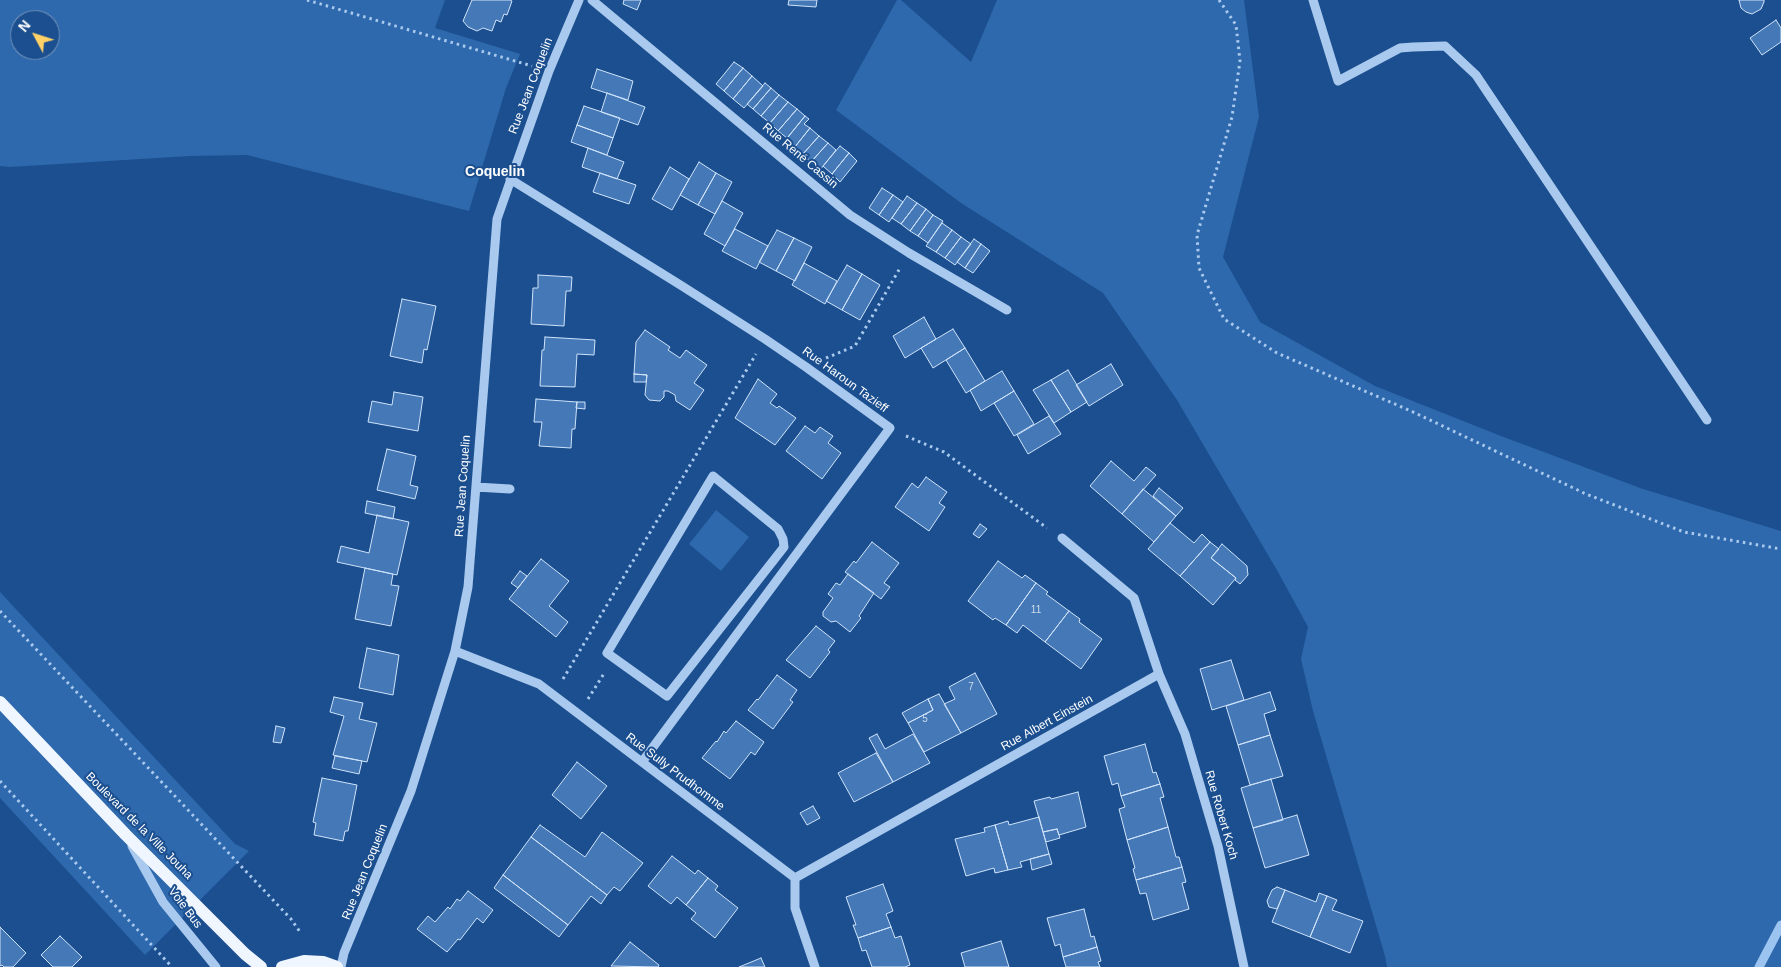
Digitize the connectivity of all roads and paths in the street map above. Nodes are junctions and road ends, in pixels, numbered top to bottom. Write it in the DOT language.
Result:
graph roads {
  1 [pos="307,0"];
  2 [pos="579,0"];
  3 [pos="592,0"];
  4 [pos="1219,0"];
  5 [pos="1313,0"];
  6 [pos="549,71"];
  7 [pos="510,179"];
  8 [pos="909,253"];
  9 [pos="1007,310"];
  10 [pos="764,339"];
  11 [pos="806,366"];
  12 [pos="1707,420"];
  13 [pos="890,428"];
  14 [pos="476,486"];
  15 [pos="510,489"];
  16 [pos="1062,538"];
  17 [pos="1781,549"];
  18 [pos="0,611"];
  19 [pos="455,651"];
  20 [pos="614,658"];
  21 [pos="1159,674"];
  22 [pos="554,695"];
  23 [pos="0,702"];
  24 [pos="579,714"];
  25 [pos="642,762"];
  26 [pos="0,781"];
  27 [pos="126,835"];
  28 [pos="795,878"];
  29 [pos="300,932"];
  30 [pos="172,967"];
  31 [pos="216,967"];
  32 [pos="261,967"];
  33 [pos="282,967"];
  34 [pos="336,967"];
  35 [pos="341,967"];
  36 [pos="815,967"];
  37 [pos="1244,967"];
  1 -- 6 [label="path"];
  2 -- 6 [label="street, Rue Jean Coquelin"];
  3 -- 8 [label="street, Rue René Cassin"];
  4 -- 17 [label="path"];
  5 -- 12 [label="street"];
  6 -- 7 [label="street, Rue Jean Coquelin"];
  7 -- 10 [label="street, Rue Haroun Tazieff"];
  7 -- 14 [label="street, Rue Jean Coquelin"];
  8 -- 9 [label="street, Rue René Cassin"];
  8 -- 11 [label="path"];
  10 -- 11 [label="street, Rue Haroun Tazieff"];
  10 -- 22 [label="path"];
  11 -- 13 [label="street, Rue Haroun Tazieff"];
  13 -- 16 [label="path"];
  13 -- 25 [label="street, Rue Haroun Tazieff"];
  14 -- 15 [label="street"];
  14 -- 19 [label="street, Rue Jean Coquelin"];
  16 -- 21 [label="street"];
  18 -- 29 [label="path"];
  19 -- 22 [label="street, Rue Sully Prudhomme"];
  19 -- 35 [label="street, Rue Jean Coquelin"];
  20 -- 20 [label="street"];
  20 -- 24 [label="path"];
  21 -- 28 [label="street, Rue Albert Einstein"];
  21 -- 37 [label="street, Rue Robert Koch"];
  22 -- 24 [label="street, Rue Sully Prudhomme"];
  23 -- 27 [label="main road, Boulevard de la Ville Jouha"];
  24 -- 25 [label="street, Rue Sully Prudhomme"];
  25 -- 28 [label="street, Rue Sully Prudhomme"];
  26 -- 30 [label="path"];
  27 -- 31 [label="street, Voie Bus"];
  27 -- 32 [label="main road, Boulevard de la Ville Jouha"];
  28 -- 36 [label="street"];
  33 -- 34 [label="main road"];
}
